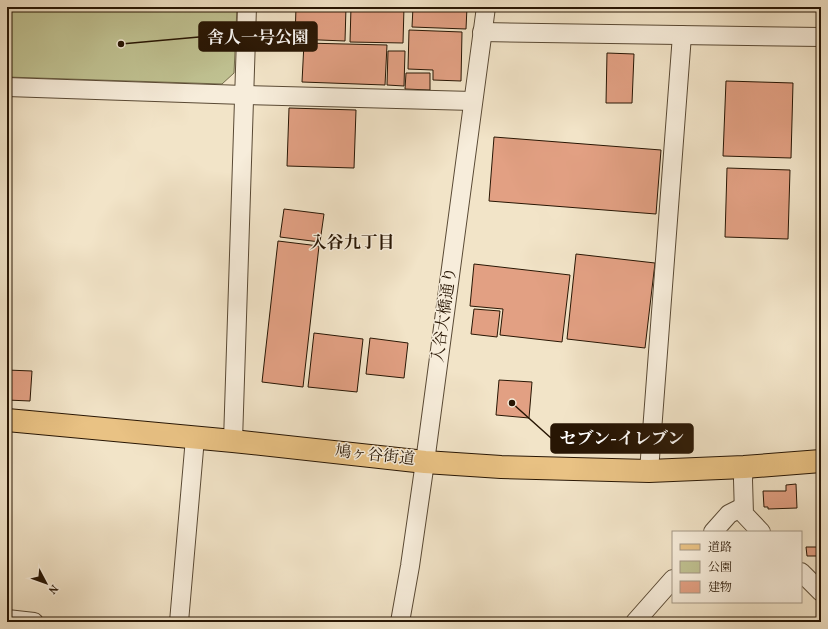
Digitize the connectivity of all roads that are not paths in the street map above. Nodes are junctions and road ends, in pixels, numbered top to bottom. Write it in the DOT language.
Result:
graph roads {
  1 [pos="247,7"];
  2 [pos="486,7"];
  3 [pos="482,32"];
  4 [pos="682,35"];
  5 [pos="821,36"];
  6 [pos="7,87"];
  7 [pos="244,95"];
  8 [pos="473,101"];
  9 [pos="7,420"];
  10 [pos="195,438"];
  11 [pos="233,441"];
  12 [pos="425,462"];
  13 [pos="821,462"];
  14 [pos="744,467"];
  15 [pos="649,471"];
  16 [pos="743,506"];
  17 [pos="715,531"];
  18 [pos="760,531"];
  19 [pos="802,573"];
  20 [pos="672,580"];
  21 [pos="821,592"];
  22 [pos="7,619"];
  23 [pos="34,622"];
  24 [pos="179,622"];
  25 [pos="400,622"];
  26 [pos="636,622"];
  1 -- 7 [label="street"];
  2 -- 3 [label="street, 入谷大橋通り"];
  3 -- 4 [label="street"];
  3 -- 8 [label="street, 入谷大橋通り"];
  4 -- 5 [label="street"];
  4 -- 15 [label="street"];
  6 -- 7 [label="street"];
  7 -- 8 [label="street"];
  7 -- 11 [label="street"];
  8 -- 12 [label="street, 入谷大橋通り"];
  9 -- 10 [label="main road, 鳩ヶ谷街道"];
  10 -- 11 [label="main road, 鳩ヶ谷街道"];
  10 -- 24 [label="street"];
  11 -- 12 [label="main road, 鳩ヶ谷街道"];
  12 -- 15 [label="main road, 鳩ヶ谷街道"];
  12 -- 25 [label="street, 入谷大橋通り"];
  13 -- 14 [label="main road, 鳩ヶ谷街道"];
  14 -- 15 [label="main road, 鳩ヶ谷街道"];
  14 -- 16 [label="street"];
  16 -- 17 [label="street"];
  16 -- 18 [label="street"];
  19 -- 21 [label="street"];
  20 -- 26 [label="street"];
  22 -- 23 [label="street"];
}
